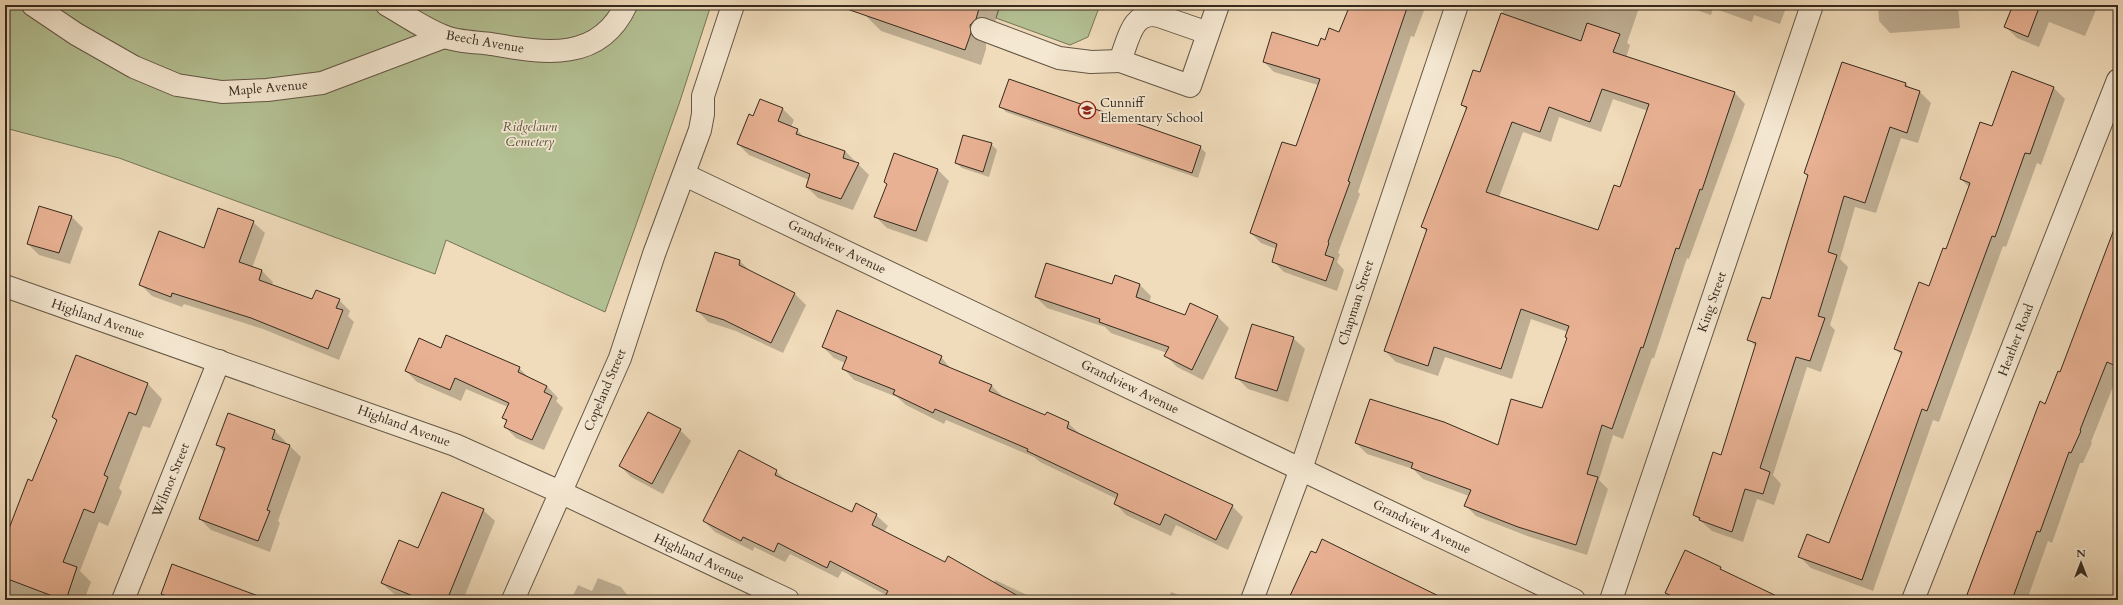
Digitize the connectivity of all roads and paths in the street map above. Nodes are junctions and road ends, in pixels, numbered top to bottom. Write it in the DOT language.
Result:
graph roads {
  1 [pos="33,5"];
  2 [pos="387,5"];
  3 [pos="626,5"];
  4 [pos="733,5"];
  5 [pos="1218,5"];
  6 [pos="1457,5"];
  7 [pos="1812,5"];
  8 [pos="982,30"];
  9 [pos="1208,33"];
  10 [pos="444,37"];
  11 [pos="1120,61"];
  12 [pos="2118,80"];
  13 [pos="685,175"];
  14 [pos="5,286"];
  15 [pos="219,361"];
  16 [pos="1301,469"];
  17 [pos="560,492"];
  18 [pos="123,600"];
  19 [pos="513,600"];
  20 [pos="788,600"];
  21 [pos="1252,600"];
  22 [pos="1574,600"];
  23 [pos="1611,600"];
  24 [pos="1913,600"];
  1 -- 10 [label="street, Maple Avenue"];
  2 -- 10 [label="street, Beech Avenue"];
  3 -- 10 [label="street, Beech Avenue"];
  4 -- 13 [label="street, Copeland Street"];
  5 -- 9 [label="street"];
  6 -- 16 [label="street, Chapman Street"];
  7 -- 23 [label="street, King Street"];
  8 -- 11 [label="street"];
  9 -- 11 [label="street"];
  9 -- 11 [label="street"];
  12 -- 24 [label="street, Heather Road"];
  13 -- 16 [label="street, Grandview Avenue"];
  13 -- 17 [label="street, Copeland Street"];
  14 -- 15 [label="street, Highland Avenue"];
  15 -- 17 [label="street, Highland Avenue"];
  15 -- 18 [label="street, Wilmot Street"];
  16 -- 21 [label="street, Chapman Street"];
  16 -- 22 [label="street, Grandview Avenue"];
  17 -- 19 [label="street, Copeland Street"];
  17 -- 20 [label="street, Highland Avenue"];
}
